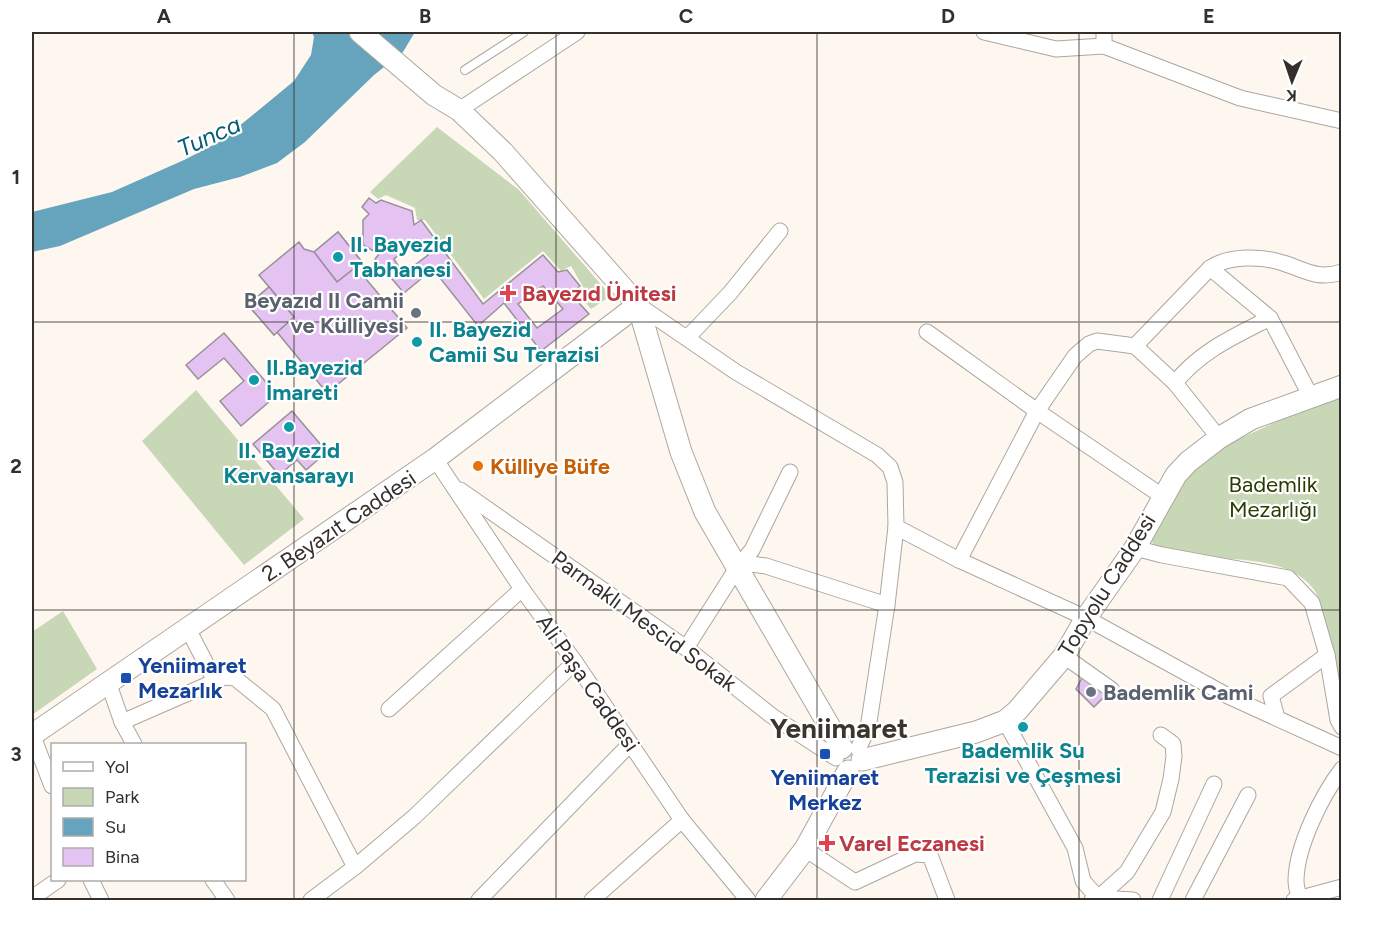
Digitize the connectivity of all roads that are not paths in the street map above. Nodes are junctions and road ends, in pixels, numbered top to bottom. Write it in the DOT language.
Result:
graph roads {
  1 [pos="360,32"];
  2 [pos="524,32"];
  3 [pos="577,32"];
  4 [pos="984,32"];
  5 [pos="1104,39"];
  6 [pos="465,70"];
  7 [pos="459,110"];
  8 [pos="1341,121"];
  9 [pos="780,231"];
  10 [pos="1210,268"];
  11 [pos="1341,272"];
  12 [pos="638,305"];
  13 [pos="1270,318"];
  14 [pos="927,332"];
  15 [pos="687,338"];
  16 [pos="1135,346"];
  17 [pos="1175,383"];
  18 [pos="1341,386"];
  19 [pos="1311,397"];
  20 [pos="1037,411"];
  21 [pos="1219,438"];
  22 [pos="435,459"];
  23 [pos="790,472"];
  24 [pos="451,484"];
  25 [pos="1162,496"];
  26 [pos="896,527"];
  27 [pos="1135,548"];
  28 [pos="959,560"];
  29 [pos="737,568"];
  30 [pos="522,589"];
  31 [pos="887,605"];
  32 [pos="1086,618"];
  33 [pos="188,629"];
  34 [pos="686,648"];
  35 [pos="1327,654"];
  36 [pos="1064,656"];
  37 [pos="575,662"];
  38 [pos="215,681"];
  39 [pos="108,682"];
  40 [pos="1112,690"];
  41 [pos="389,709"];
  42 [pos="1277,717"];
  43 [pos="1005,721"];
  44 [pos="122,722"];
  45 [pos="1341,728"];
  46 [pos="32,734"];
  47 [pos="1161,735"];
  48 [pos="133,743"];
  49 [pos="630,744"];
  50 [pos="1341,748"];
  51 [pos="849,757"];
  52 [pos="1341,769"];
  53 [pos="51,783"];
  54 [pos="1214,784"];
  55 [pos="1248,795"];
  56 [pos="682,820"];
  57 [pos="805,849"];
  58 [pos="355,867"];
  59 [pos="55,881"];
  60 [pos="93,881"];
  61 [pos="214,881"];
  62 [pos="1341,887"];
  63 [pos="32,898"];
  64 [pos="1095,899"];
  65 [pos="101,900"];
  66 [pos="228,900"];
  67 [pos="311,900"];
  68 [pos="479,900"];
  69 [pos="592,900"];
  70 [pos="748,900"];
  71 [pos="766,900"];
  72 [pos="947,900"];
  73 [pos="1133,900"];
  74 [pos="1160,900"];
  75 [pos="1193,900"];
  76 [pos="1297,900"];
  1 -- 7 [label="street"];
  2 -- 6 [label="lane"];
  3 -- 7 [label="street"];
  4 -- 5 [label="street"];
  5 -- 8 [label="street"];
  7 -- 12 [label="street"];
  9 -- 15 [label="street"];
  10 -- 11 [label="street"];
  10 -- 13 [label="street"];
  10 -- 16 [label="street"];
  12 -- 15 [label="street"];
  12 -- 22 [label="street, 2. Beyazıt Caddesi"];
  12 -- 29 [label="street"];
  13 -- 17 [label="street"];
  13 -- 19 [label="street"];
  14 -- 20 [label="street"];
  15 -- 26 [label="street"];
  16 -- 17 [label="street"];
  16 -- 20 [label="street"];
  17 -- 21 [label="street"];
  18 -- 19 [label="street, Topyolu Caddesi"];
  19 -- 21 [label="street, Topyolu Caddesi"];
  20 -- 25 [label="street"];
  20 -- 28 [label="street"];
  21 -- 25 [label="street, Topyolu Caddesi"];
  22 -- 24 [label="street, Ali Paşa Caddesi"];
  22 -- 33 [label="street, 2. Beyazıt Caddesi"];
  23 -- 29 [label="street"];
  24 -- 30 [label="street, Ali Paşa Caddesi"];
  24 -- 34 [label="street, Parmaklı Mescid Sokak"];
  25 -- 27 [label="street, Topyolu Caddesi"];
  26 -- 28 [label="street"];
  26 -- 31 [label="street"];
  27 -- 32 [label="street, Topyolu Caddesi"];
  27 -- 35 [label="street"];
  28 -- 32 [label="street"];
  29 -- 31 [label="street"];
  29 -- 34 [label="street"];
  29 -- 51 [label="street"];
  30 -- 37 [label="street, Ali Paşa Caddesi"];
  30 -- 41 [label="street"];
  31 -- 51 [label="street"];
  32 -- 36 [label="street, Topyolu Caddesi"];
  32 -- 42 [label="street"];
  33 -- 38 [label="street"];
  33 -- 39 [label="street, 2. Beyazıt Caddesi"];
  34 -- 51 [label="street, Parmaklı Mescid Sokak"];
  35 -- 42 [label="street"];
  35 -- 45 [label="street"];
  36 -- 40 [label="street"];
  36 -- 43 [label="street, Topyolu Caddesi"];
  37 -- 49 [label="street, Ali Paşa Caddesi"];
  37 -- 58 [label="street"];
  38 -- 44 [label="street"];
  38 -- 58 [label="street"];
  39 -- 44 [label="street"];
  39 -- 46 [label="street, 2. Beyazıt Caddesi"];
  42 -- 50 [label="street"];
  43 -- 51 [label="street, Topyolu Caddesi"];
  43 -- 64 [label="street"];
  44 -- 48 [label="street"];
  46 -- 53 [label="street"];
  47 -- 64 [label="street"];
  49 -- 56 [label="street, Ali Paşa Caddesi"];
  49 -- 68 [label="street"];
  51 -- 57 [label="street"];
  52 -- 76 [label="street"];
  54 -- 74 [label="street"];
  55 -- 75 [label="street"];
  56 -- 69 [label="street"];
  56 -- 70 [label="street, Ali Paşa Caddesi"];
  57 -- 71 [label="street"];
  57 -- 72 [label="street"];
  58 -- 67 [label="street"];
  59 -- 63 [label="street"];
  60 -- 65 [label="street"];
  61 -- 66 [label="street"];
  62 -- 76 [label="street"];
  64 -- 73 [label="street"];
}
